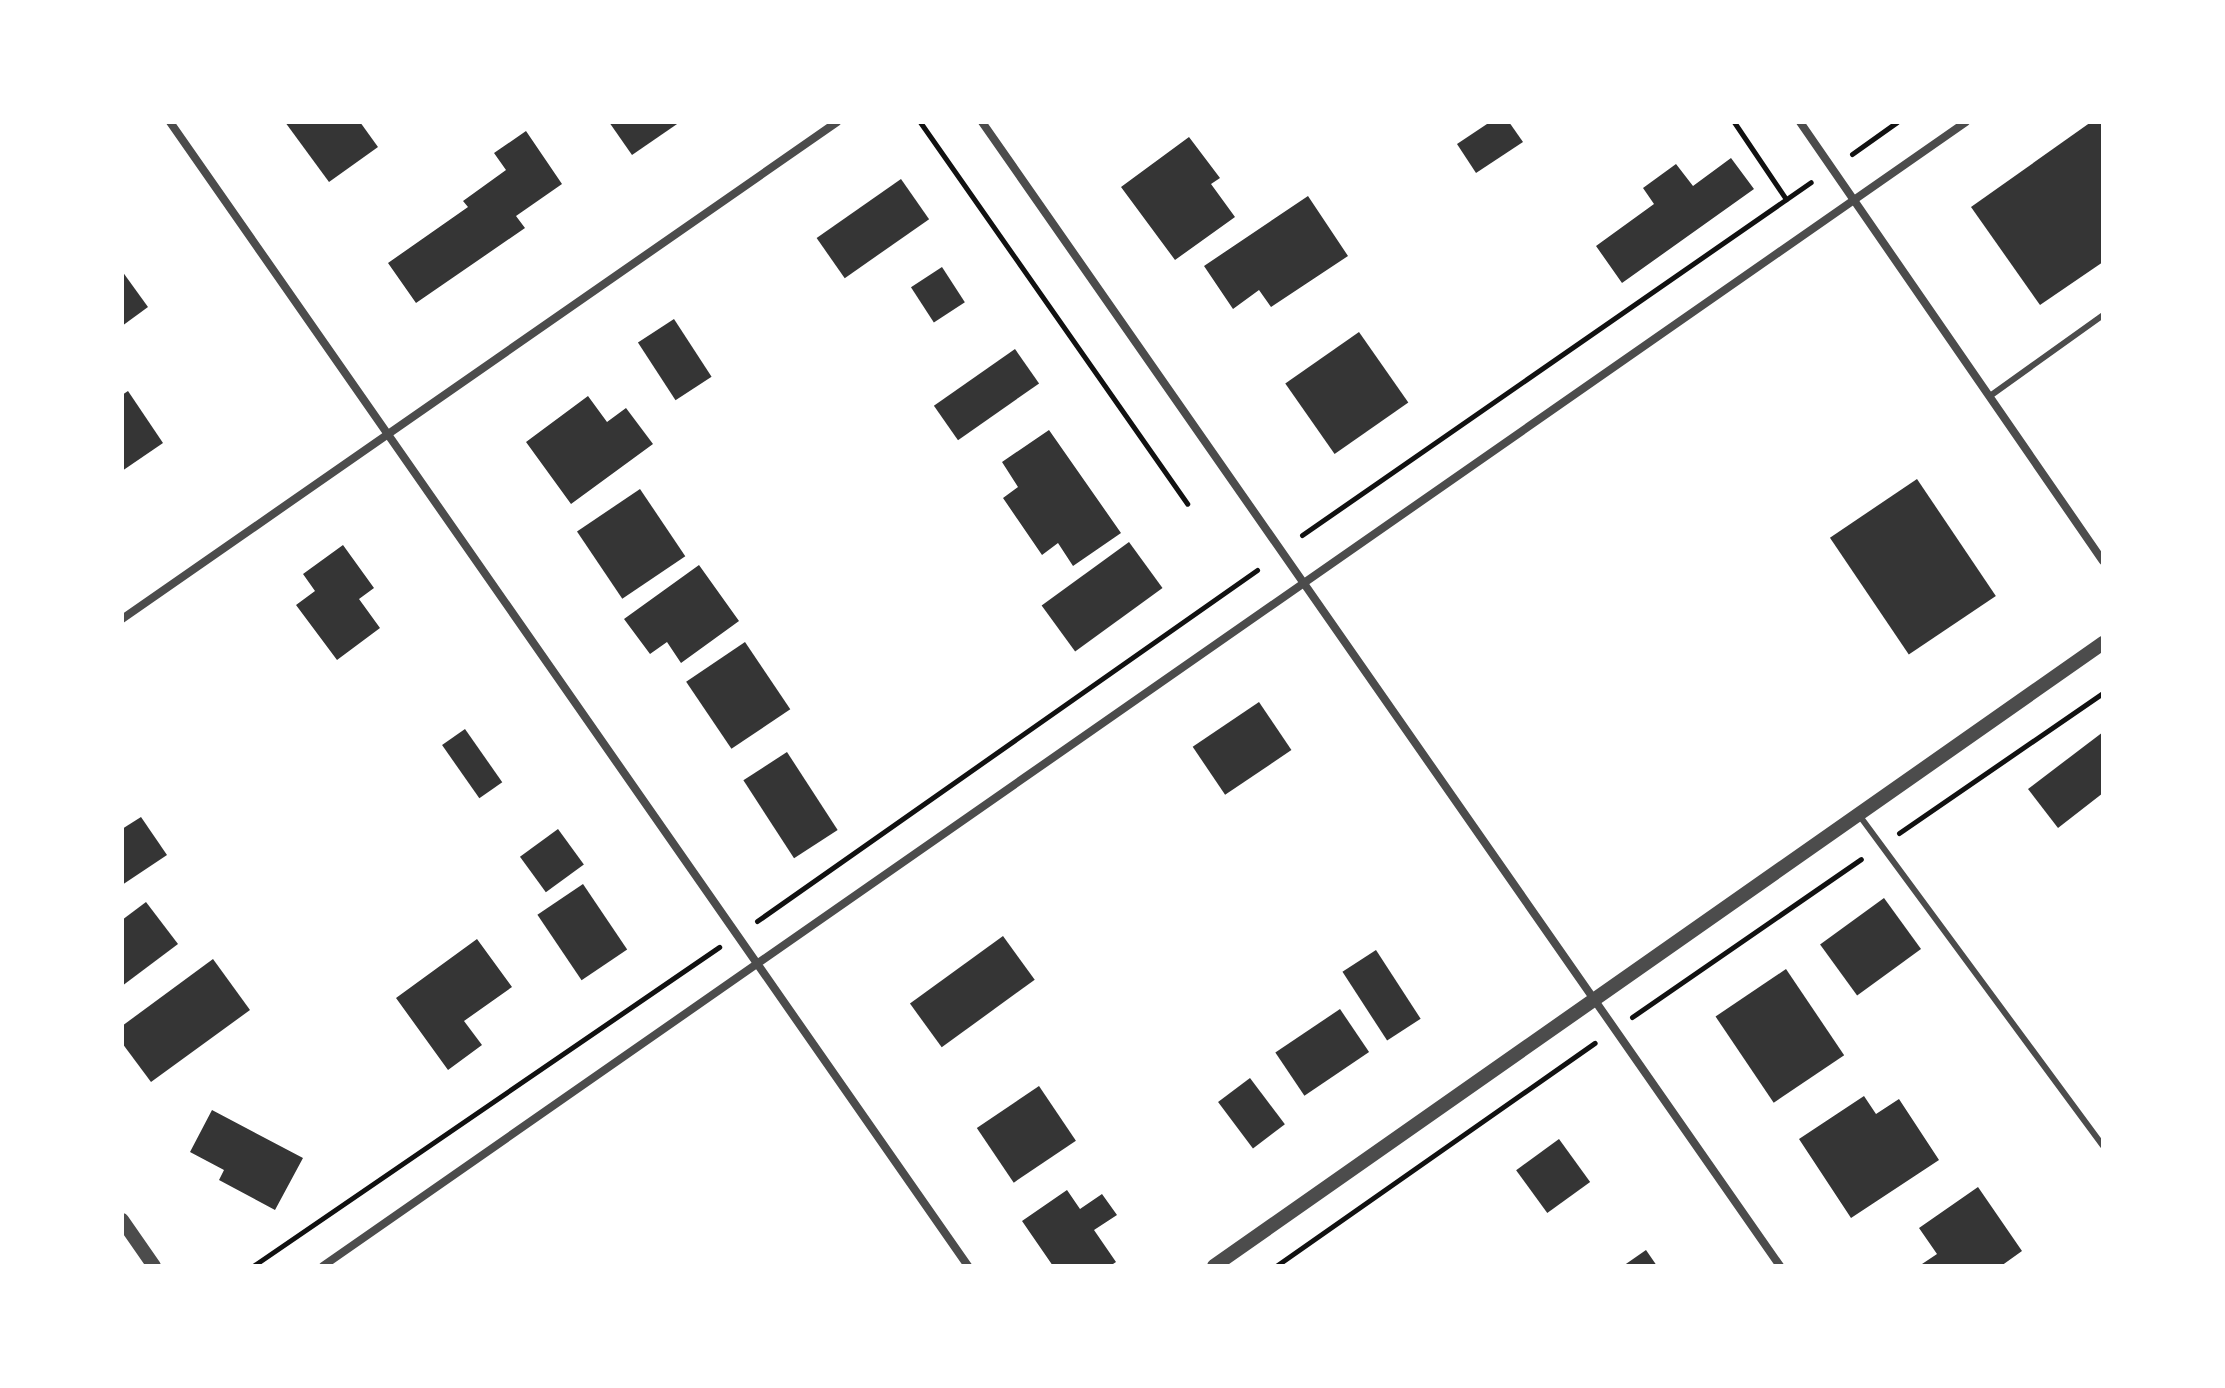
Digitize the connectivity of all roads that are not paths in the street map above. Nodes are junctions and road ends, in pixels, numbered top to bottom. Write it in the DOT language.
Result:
graph roads {
  1 [pos="170,122"];
  2 [pos="837,122"];
  3 [pos="982,122"];
  4 [pos="1800,122"];
  5 [pos="1966,122"];
  6 [pos="1855,200"];
  7 [pos="2103,315"];
  8 [pos="1990,396"];
  9 [pos="387,434"];
  10 [pos="2103,561"];
  11 [pos="1306,585"];
  12 [pos="122,619"];
  13 [pos="2103,643"];
  14 [pos="1859,815"];
  15 [pos="758,965"];
  16 [pos="1594,1001"];
  17 [pos="2103,1146"];
  18 [pos="122,1220"];
  19 [pos="154,1266"];
  20 [pos="323,1266"];
  21 [pos="968,1266"];
  22 [pos="1214,1266"];
  23 [pos="1780,1266"];
  1 -- 9 [label="street"];
  2 -- 9 [label="street"];
  3 -- 11 [label="street"];
  4 -- 6 [label="street"];
  5 -- 6 [label="street"];
  6 -- 8 [label="street"];
  6 -- 11 [label="street"];
  7 -- 8 [label="lane"];
  8 -- 10 [label="street"];
  9 -- 12 [label="street"];
  9 -- 15 [label="street"];
  11 -- 15 [label="street"];
  11 -- 16 [label="street"];
  13 -- 14 [label="street"];
  14 -- 16 [label="street"];
  14 -- 17 [label="lane"];
  15 -- 20 [label="street"];
  15 -- 21 [label="street"];
  16 -- 22 [label="street"];
  16 -- 23 [label="street"];
  18 -- 19 [label="street"];
}
